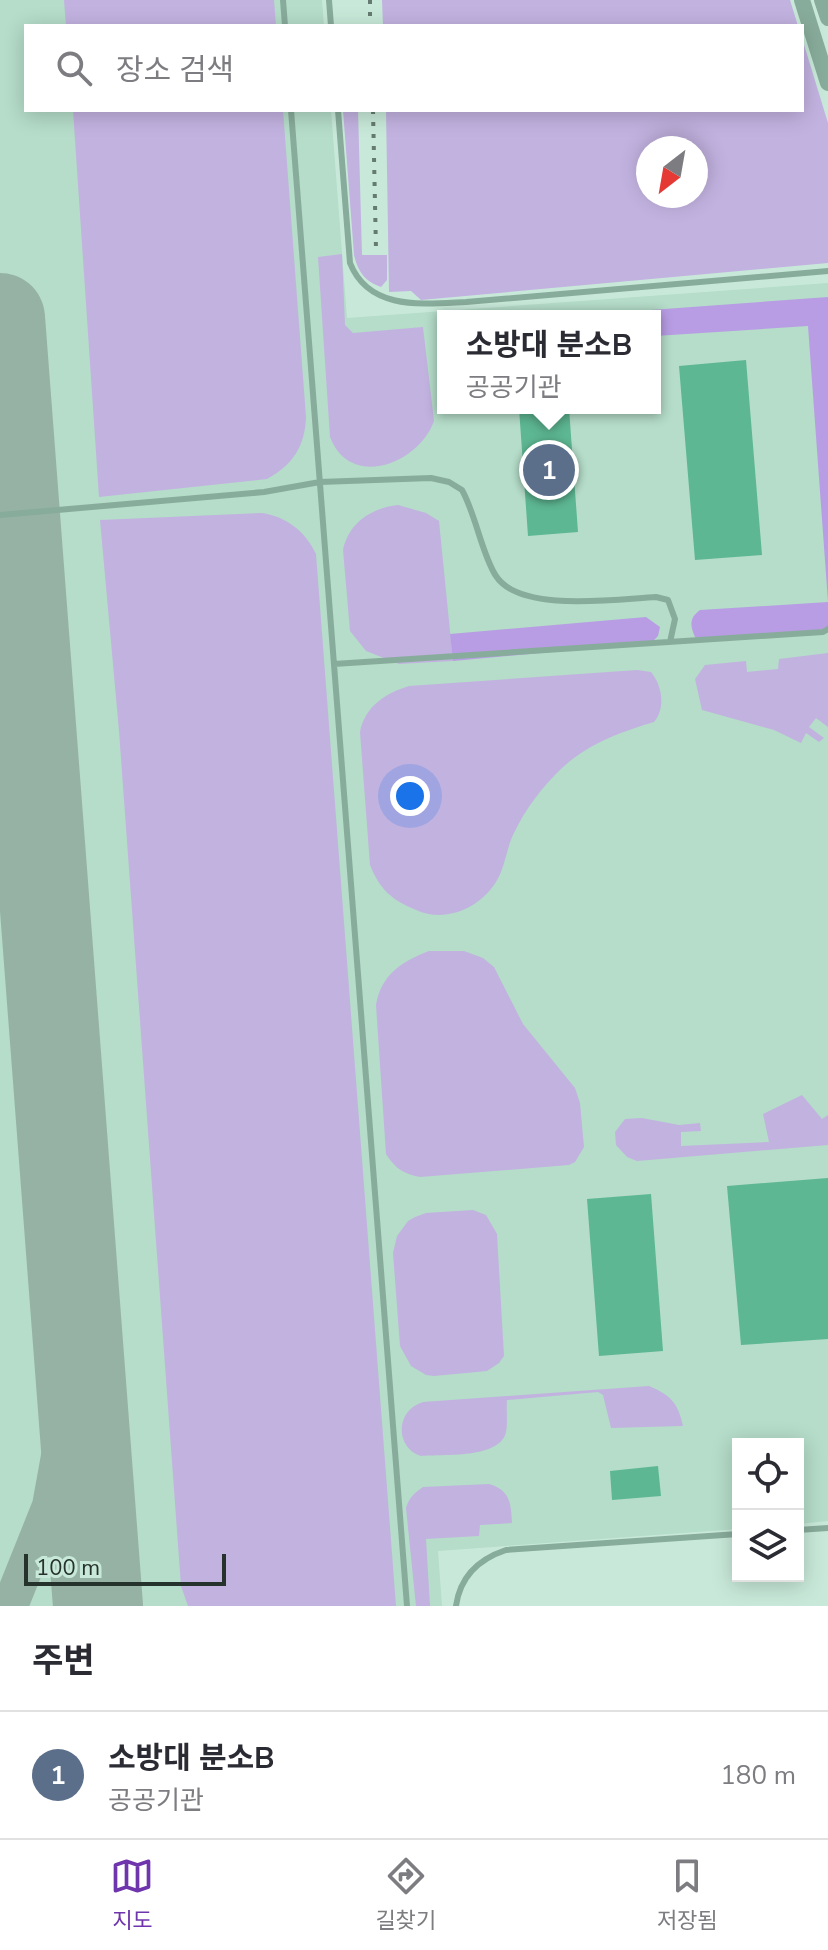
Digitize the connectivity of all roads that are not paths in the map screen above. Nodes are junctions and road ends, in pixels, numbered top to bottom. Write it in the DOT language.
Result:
graph roads {
  1 [pos="283,0"];
  2 [pos="329,0"];
  3 [pos="802,0"];
  4 [pos="822,0"];
  5 [pos="828,18"];
  6 [pos="285,24"];
  7 [pos="331,24"];
  8 [pos="828,83"];
  9 [pos="291,112"];
  10 [pos="338,112"];
  11 [pos="828,271"];
  12 [pos="320,482"];
  13 [pos="0,515"];
  14 [pos="828,629"];
  15 [pos="670,642"];
  16 [pos="334,664"];
  17 [pos="828,1528"];
  18 [pos="804,1530"];
  19 [pos="732,1534"];
  20 [pos="407,1606"];
  21 [pos="456,1606"];
  1 -- 6 [label="lane"];
  2 -- 7 [label="lane"];
  3 -- 8 [label="street"];
  4 -- 5 [label="street"];
  9 -- 12 [label="lane"];
  10 -- 11 [label="lane"];
  12 -- 13 [label="lane"];
  12 -- 15 [label="lane"];
  12 -- 16 [label="lane"];
  14 -- 15 [label="lane"];
  15 -- 16 [label="lane"];
  16 -- 20 [label="lane"];
  17 -- 18 [label="lane"];
  19 -- 21 [label="lane"];
}
